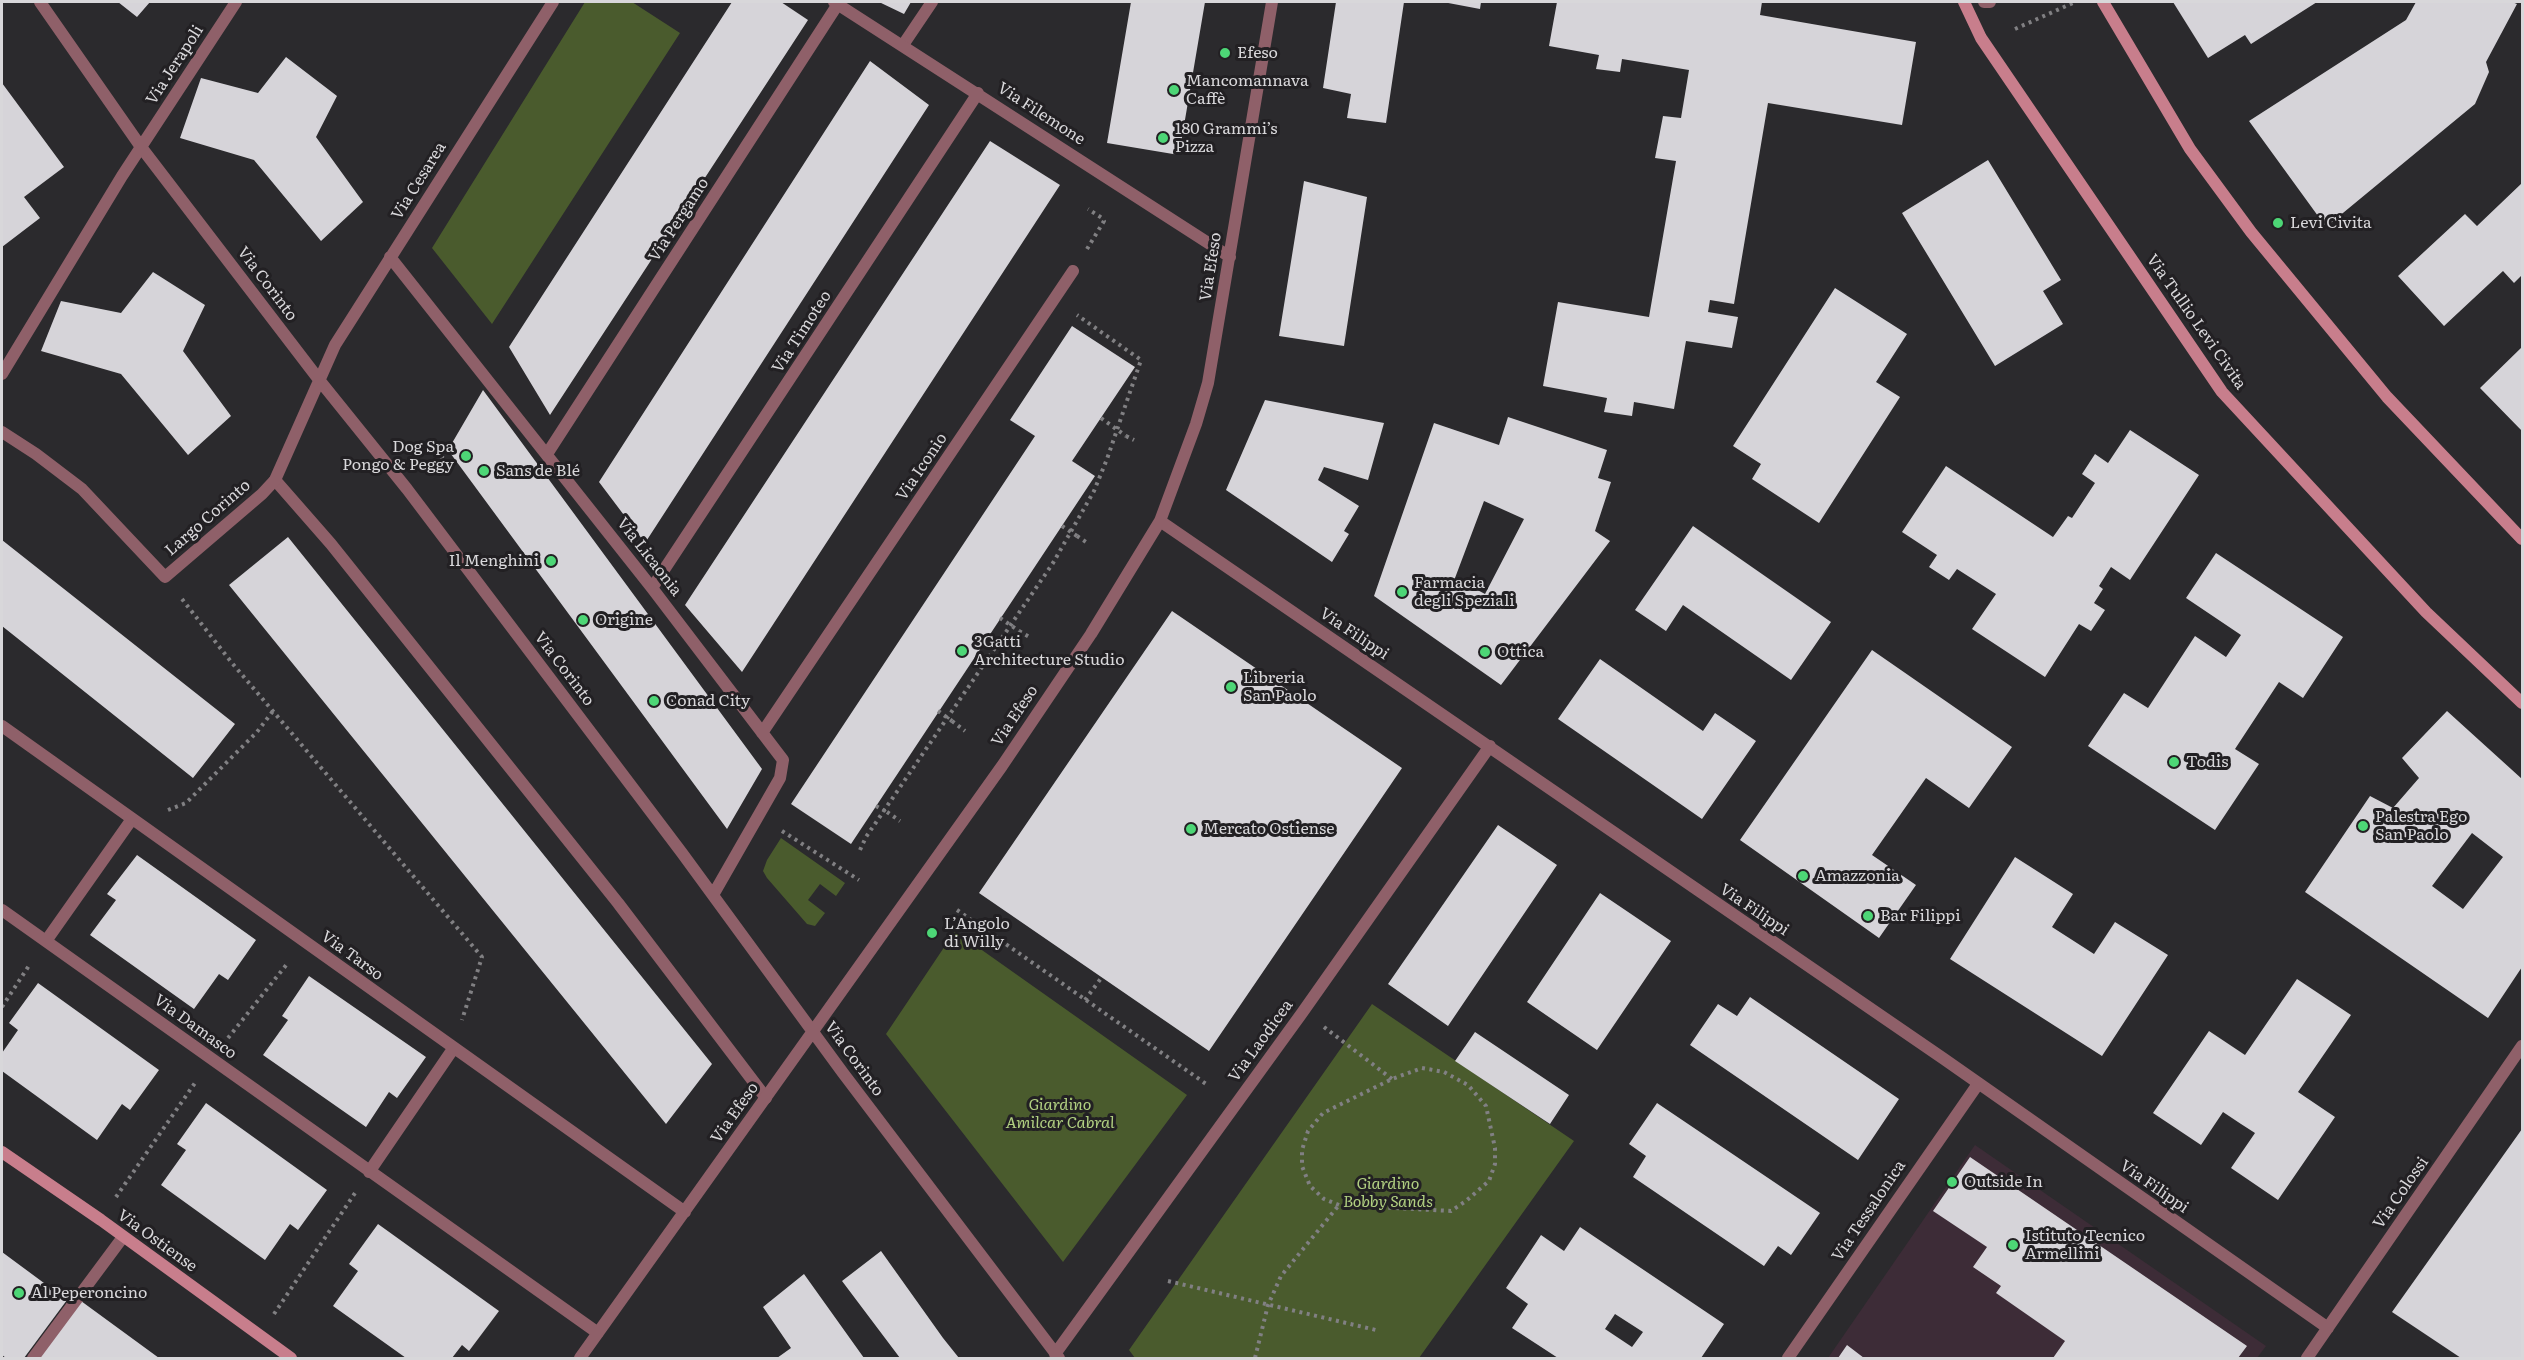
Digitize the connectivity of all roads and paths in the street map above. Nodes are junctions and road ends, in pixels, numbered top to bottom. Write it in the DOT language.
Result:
graph roads {
  1 [pos="40,2"];
  2 [pos="236,2"];
  3 [pos="553,2"];
  4 [pos="932,2"];
  5 [pos="1272,2"];
  6 [pos="1964,2"];
  7 [pos="1984,2"];
  8 [pos="1990,2"];
  9 [pos="2075,2"];
  10 [pos="2103,2"];
  11 [pos="836,3"];
  12 [pos="2015,29"];
  13 [pos="903,45"];
  14 [pos="978,93"];
  15 [pos="141,147"];
  16 [pos="1088,209"];
  17 [pos="390,257"];
  18 [pos="1230,257"];
  19 [pos="1072,271"];
  20 [pos="1054,300"];
  21 [pos="2,374"];
  22 [pos="320,381"];
  23 [pos="1101,418"];
  24 [pos="2,432"];
  25 [pos="1134,440"];
  26 [pos="443,453"];
  27 [pos="547,454"];
  28 [pos="440,465"];
  29 [pos="274,480"];
  30 [pos="1160,521"];
  31 [pos="1062,526"];
  32 [pos="2523,539"];
  33 [pos="1089,544"];
  34 [pos="652,588"];
  35 [pos="189,609"];
  36 [pos="1000,618"];
  37 [pos="1031,638"];
  38 [pos="2523,703"];
  39 [pos="273,711"];
  40 [pos="938,711"];
  41 [pos="2,726"];
  42 [pos="965,730"];
  43 [pos="762,733"];
  44 [pos="1490,746"];
  45 [pos="876,806"];
  46 [pos="166,811"];
  47 [pos="758,816"];
  48 [pos="132,819"];
  49 [pos="900,821"];
  50 [pos="860,850"];
  51 [pos="859,880"];
  52 [pos="713,895"];
  53 [pos="2,910"];
  54 [pos="957,910"];
  55 [pos="46,940"];
  56 [pos="304,942"];
  57 [pos="1102,977"];
  58 [pos="1085,1000"];
  59 [pos="2,1007"];
  60 [pos="1302,1013"];
  61 [pos="814,1032"];
  62 [pos="2523,1046"];
  63 [pos="453,1049"];
  64 [pos="212,1059"];
  65 [pos="1392,1079"];
  66 [pos="1978,1084"];
  67 [pos="1209,1086"];
  68 [pos="766,1098"];
  69 [pos="2,1152"];
  70 [pos="369,1172"];
  71 [pos="1339,1205"];
  72 [pos="685,1212"];
  73 [pos="101,1220"];
  74 [pos="123,1237"];
  75 [pos="1168,1281"];
  76 [pos="1268,1305"];
  77 [pos="2328,1328"];
  78 [pos="1376,1330"];
  79 [pos="598,1333"];
  80 [pos="260,1335"];
  81 [pos="1057,1356"];
  82 [pos="33,1359"];
  83 [pos="291,1359"];
  84 [pos="580,1359"];
  85 [pos="1255,1359"];
  86 [pos="1788,1359"];
  87 [pos="2307,1359"];
  1 -- 15 [label="street, Via Corinto"];
  2 -- 15 [label="street, Via Jerapoli"];
  3 -- 17 [label="street, Via Cesarea"];
  4 -- 13 [label="street"];
  5 -- 18 [label="street, Via Efeso"];
  6 -- 38 [label="street, Via Tullio Levi Civita"];
  7 -- 8 [label="street"];
  9 -- 12 [label="path"];
  10 -- 32 [label="street"];
  11 -- 13 [label="street, Via Filemone"];
  11 -- 27 [label="street, Via Pergamo"];
  13 -- 14 [label="street, Via Filemone"];
  14 -- 18 [label="street, Via Filemone"];
  14 -- 34 [label="street, Via Timoteo"];
  15 -- 21 [label="street"];
  15 -- 22 [label="street, Via Corinto"];
  16 -- 19 [label="path"];
  17 -- 22 [label="street, Via Cesarea"];
  17 -- 27 [label="street, Via Licaonia"];
  18 -- 30 [label="street, Via Efeso"];
  19 -- 20 [label="street, Via Iconio"];
  20 -- 43 [label="street, Via Iconio"];
  20 -- 50 [label="path"];
  22 -- 29 [label="street, Largo Corinto"];
  22 -- 52 [label="street, Via Corinto"];
  23 -- 25 [label="path, bridge"];
  24 -- 29 [label="street, Largo Corinto"];
  26 -- 28 [label="path"];
  27 -- 34 [label="street, Via Licaonia"];
  29 -- 68 [label="street"];
  30 -- 44 [label="street, Via Filippi"];
  30 -- 61 [label="street, Via Efeso"];
  31 -- 33 [label="path, bridge"];
  34 -- 43 [label="street, Via Licaonia"];
  35 -- 39 [label="path"];
  36 -- 37 [label="path, bridge"];
  39 -- 46 [label="path"];
  39 -- 63 [label="path"];
  40 -- 42 [label="path, bridge"];
  41 -- 48 [label="street, Via Tarso"];
  43 -- 47 [label="street, Via Licaonia"];
  44 -- 60 [label="street, Via Laodicea"];
  44 -- 66 [label="street, Via Filippi"];
  45 -- 49 [label="path, bridge"];
  47 -- 51 [label="path"];
  47 -- 52 [label="street, Via Licaonia"];
  48 -- 55 [label="street"];
  48 -- 56 [label="street, Via Tarso"];
  52 -- 61 [label="street, Via Corinto"];
  53 -- 55 [label="street, Via Damasco"];
  54 -- 58 [label="path"];
  55 -- 59 [label="path"];
  55 -- 64 [label="street, Via Damasco"];
  56 -- 63 [label="street, Via Tarso"];
  56 -- 64 [label="path"];
  57 -- 58 [label="path"];
  58 -- 67 [label="path"];
  60 -- 65 [label="path"];
  60 -- 81 [label="street, Via Laodicea"];
  61 -- 68 [label="street, Via Efeso"];
  61 -- 81 [label="street, Via Corinto"];
  62 -- 77 [label="street, Via Colossi"];
  63 -- 70 [label="street"];
  63 -- 72 [label="street, Via Tarso"];
  64 -- 70 [label="street, Via Damasco"];
  64 -- 73 [label="path"];
  65 -- 71 [label="path"];
  65 -- 71 [label="path"];
  66 -- 77 [label="street, Via Filippi"];
  66 -- 86 [label="street, Via Tessalonica"];
  68 -- 72 [label="street, Via Efeso"];
  69 -- 73 [label="street, Via Ostiense"];
  70 -- 79 [label="street, Via Damasco"];
  70 -- 80 [label="path"];
  71 -- 76 [label="path"];
  72 -- 79 [label="street, Via Efeso"];
  73 -- 74 [label="street, Via Ostiense"];
  74 -- 80 [label="street, Via Ostiense"];
  74 -- 82 [label="street"];
  75 -- 76 [label="path"];
  76 -- 78 [label="path"];
  76 -- 85 [label="path"];
  77 -- 87 [label="street, Via Colossi"];
  79 -- 84 [label="street, Via Efeso"];
  80 -- 83 [label="street, Via Ostiense"];
}
